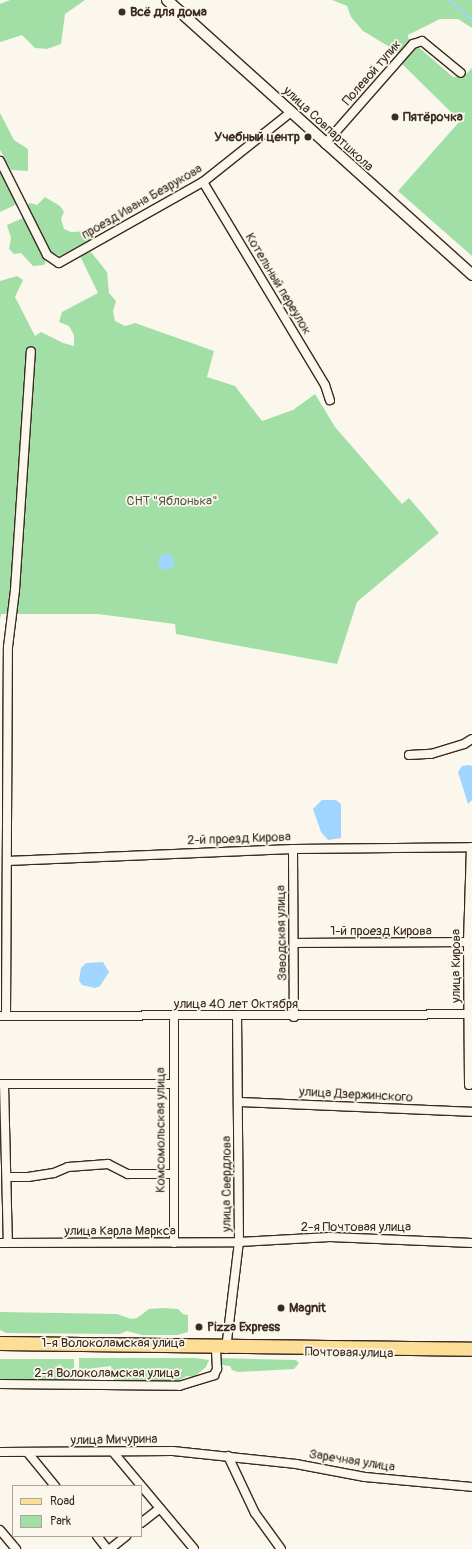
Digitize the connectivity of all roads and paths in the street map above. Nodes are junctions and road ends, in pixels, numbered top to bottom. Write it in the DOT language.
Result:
graph roads {
  1 [pos="168,0"];
  2 [pos="461,73"];
  3 [pos="291,112"];
  4 [pos="325,144"];
  5 [pos="0,161"];
  6 [pos="203,182"];
  7 [pos="472,276"];
  8 [pos="31,352"];
  9 [pos="330,400"];
  10 [pos="472,739"];
  11 [pos="409,755"];
  12 [pos="3,783"];
  13 [pos="471,847"];
  14 [pos="293,849"];
  15 [pos="7,861"];
  16 [pos="468,942"];
  17 [pos="294,943"];
  18 [pos="470,1014"];
  19 [pos="237,1015"];
  20 [pos="3,1016"];
  21 [pos="174,1016"];
  22 [pos="294,1017"];
  23 [pos="2,1084"];
  24 [pos="172,1084"];
  25 [pos="469,1085"];
  26 [pos="238,1102"];
  27 [pos="472,1112"];
  28 [pos="172,1174"];
  29 [pos="8,1177"];
  30 [pos="239,1242"];
  31 [pos="4,1243"];
  32 [pos="174,1243"];
  33 [pos="472,1243"];
  34 [pos="0,1343"];
  35 [pos="472,1349"];
  36 [pos="223,1350"];
  37 [pos="0,1351"];
  38 [pos="472,1356"];
  39 [pos="0,1384"];
  40 [pos="0,1452"];
  41 [pos="113,1452"];
  42 [pos="28,1453"];
  43 [pos="228,1456"];
  44 [pos="54,1485"];
  45 [pos="141,1485"];
  46 [pos="142,1487"];
  47 [pos="472,1488"];
  48 [pos="160,1508"];
  49 [pos="142,1523"];
  50 [pos="0,1530"];
  51 [pos="98,1537"];
  52 [pos="125,1537"];
  53 [pos="16,1549"];
  54 [pos="109,1549"];
  55 [pos="194,1549"];
  56 [pos="281,1549"];
  1 -- 3 [label="street, улица Совпартшкола"];
  2 -- 4 [label="street, Полевой тупик"];
  3 -- 4 [label="street, улица Совпартшкола"];
  3 -- 6 [label="street, проезд Ивана Безрукова"];
  4 -- 7 [label="street, улица Совпартшкола"];
  5 -- 6 [label="street, проезд Ивана Безрукова"];
  6 -- 9 [label="street, Котельный переулок"];
  8 -- 12 [label="street"];
  10 -- 11 [label="street"];
  12 -- 15 [label="street"];
  13 -- 14 [label="street, 2-й проезд Кирова"];
  13 -- 16 [label="street, улица Кирова"];
  14 -- 15 [label="street, 2-й проезд Кирова"];
  14 -- 17 [label="street, Заводская улица"];
  15 -- 20 [label="street"];
  16 -- 17 [label="street, 1-й проезд Кирова"];
  16 -- 18 [label="street, улица Кирова"];
  17 -- 22 [label="street, Заводская улица"];
  18 -- 22 [label="street, улица 40 лет Октября"];
  18 -- 25 [label="street, улица Кирова"];
  19 -- 21 [label="street, улица 40 лет Октября"];
  19 -- 22 [label="street, улица 40 лет Октября"];
  19 -- 26 [label="street, улица Свердлова"];
  20 -- 21 [label="street, улица 40 лет Октября"];
  21 -- 24 [label="street, Комсомольская улица"];
  23 -- 24 [label="street"];
  23 -- 29 [label="street"];
  24 -- 28 [label="street, Комсомольская улица"];
  26 -- 27 [label="street, улица Дзержинского"];
  26 -- 30 [label="street, улица Свердлова"];
  28 -- 29 [label="street"];
  28 -- 32 [label="street, Комсомольская улица"];
  29 -- 31 [label="street"];
  30 -- 32 [label="street, улица Карла Маркса"];
  30 -- 33 [label="street, 2-я Почтовая улица"];
  30 -- 36 [label="street, улица Свердлова"];
  31 -- 32 [label="street, улица Карла Маркса"];
  34 -- 36 [label="main road, 1-я Волоколамская улица"];
  35 -- 36 [label="main road, Почтовая улица"];
  36 -- 37 [label="main road, 1-я Волоколамская улица"];
  36 -- 38 [label="main road, Почтовая улица"];
  36 -- 39 [label="street, 2-я Волоколамская улица"];
  40 -- 42 [label="street, улица Мичурина"];
  41 -- 42 [label="street, улица Мичурина"];
  41 -- 43 [label="street, улица Мичурина"];
  41 -- 45 [label="street"];
  42 -- 44 [label="street"];
  43 -- 47 [label="street, Заречная улица"];
  43 -- 56 [label="street"];
  46 -- 48 [label="street"];
  48 -- 49 [label="street"];
  48 -- 55 [label="street"];
  50 -- 53 [label="street"];
  51 -- 54 [label="street"];
  52 -- 54 [label="street"];
}
